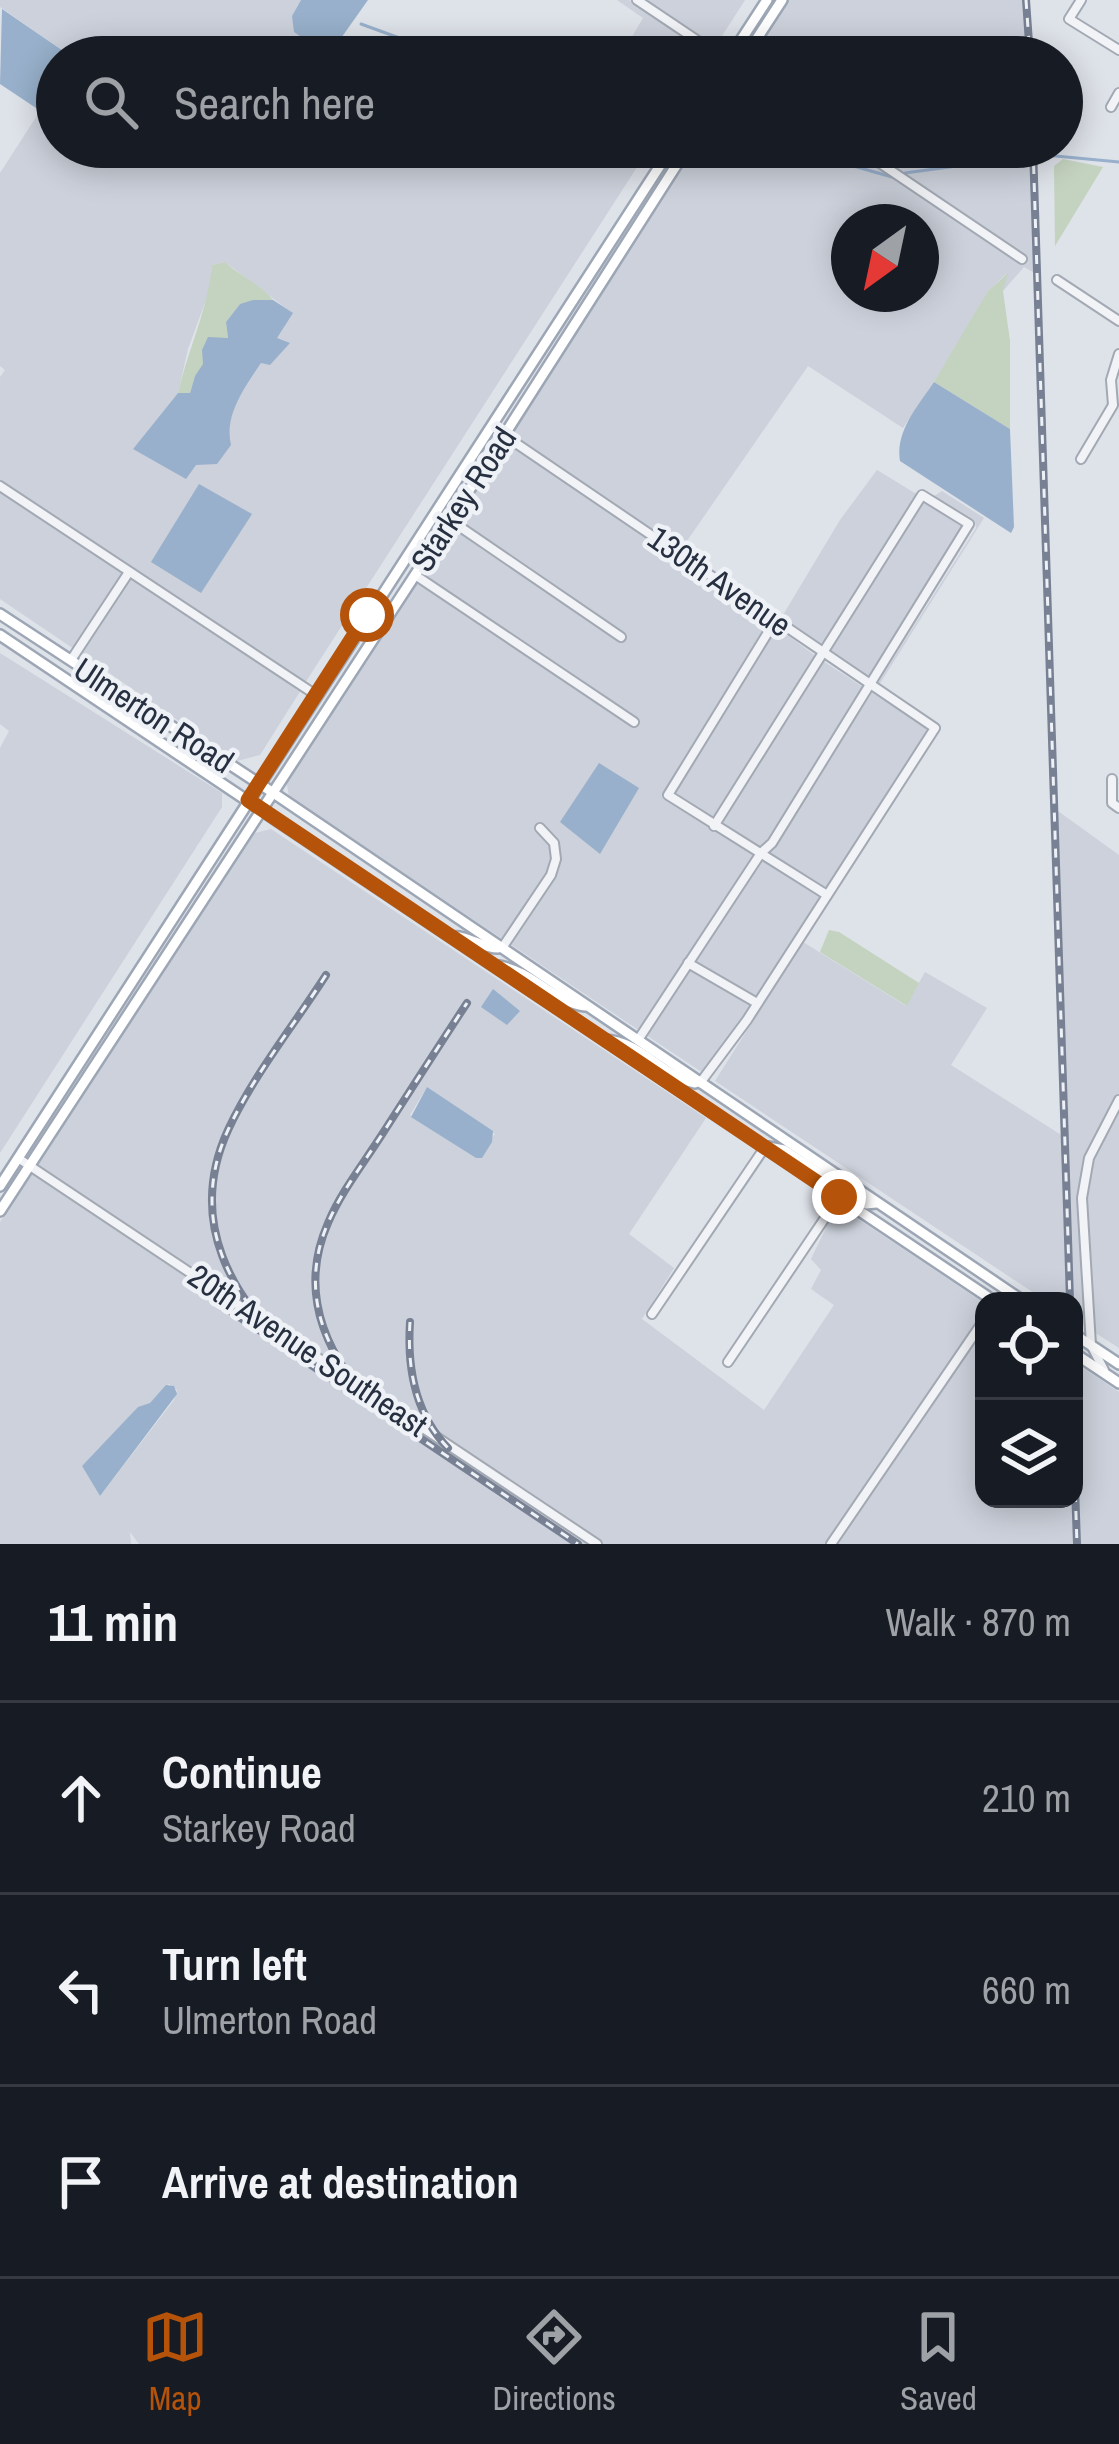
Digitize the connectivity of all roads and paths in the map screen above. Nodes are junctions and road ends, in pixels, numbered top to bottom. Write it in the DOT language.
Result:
graph roads {
  1 [pos="637,0"];
  2 [pos="767,0"];
  3 [pos="782,0"];
  4 [pos="1081,0"];
  5 [pos="693,36"];
  6 [pos="741,36"];
  7 [pos="759,36"];
  8 [pos="1119,50"];
  9 [pos="1119,93"];
  10 [pos="1111,106"];
  11 [pos="658,168"];
  12 [pos="675,168"];
  13 [pos="887,168"];
  14 [pos="1022,259"];
  15 [pos="1057,280"];
  16 [pos="1119,321"];
  17 [pos="1119,354"];
  18 [pos="524,375"];
  19 [pos="504,435"];
  20 [pos="483,440"];
  21 [pos="1081,458"];
  22 [pos="0,486"];
  23 [pos="450,520"];
  24 [pos="129,572"];
  25 [pos="415,574"];
  26 [pos="378,599"];
  27 [pos="0,614"];
  28 [pos="775,621"];
  29 [pos="380,628"];
  30 [pos="0,635"];
  31 [pos="621,637"];
  32 [pos="823,652"];
  33 [pos="71,660"];
  34 [pos="869,683"];
  35 [pos="316,694"];
  36 [pos="634,722"];
  37 [pos="1112,779"];
  38 [pos="258,784"];
  39 [pos="272,792"];
  40 [pos="248,800"];
  41 [pos="1119,808"];
  42 [pos="261,809"];
  43 [pos="714,826"];
  44 [pos="540,827"];
  45 [pos="761,854"];
  46 [pos="826,895"];
  47 [pos="452,937"];
  48 [pos="502,948"];
  49 [pos="688,963"];
  50 [pos="494,966"];
  51 [pos="757,1003"];
  52 [pos="587,1006"];
  53 [pos="605,1040"];
  54 [pos="637,1041"];
  55 [pos="700,1083"];
  56 [pos="1119,1100"];
  57 [pos="765,1147"];
  58 [pos="18,1158"];
  59 [pos="30,1166"];
  60 [pos="0,1186"];
  61 [pos="839,1197"];
  62 [pos="876,1203"];
  63 [pos="0,1211"];
  64 [pos="1005,1289"];
  65 [pos="982,1292"];
  66 [pos="1002,1292"];
  67 [pos="1010,1292"];
  68 [pos="652,1314"];
  69 [pos="975,1333"];
  70 [pos="1083,1340"];
  71 [pos="1091,1345"];
  72 [pos="1083,1360"];
  73 [pos="728,1362"];
  74 [pos="1119,1364"];
  75 [pos="1108,1376"];
  76 [pos="1119,1383"];
  77 [pos="597,1544"];
  78 [pos="831,1544"];
  1 -- 5 [label="street"];
  2 -- 6 [label="main road"];
  3 -- 7 [label="main road"];
  4 -- 8 [label="street"];
  9 -- 10 [label="street"];
  11 -- 18 [label="main road, Starkey Road"];
  12 -- 19 [label="main road, Starkey Road"];
  13 -- 14 [label="street"];
  15 -- 16 [label="street"];
  17 -- 21 [label="street"];
  18 -- 19 [label="main road"];
  18 -- 20 [label="main road, Starkey Road"];
  19 -- 20 [label="main road"];
  19 -- 23 [label="main road, Starkey Road"];
  19 -- 28 [label="street, 130th Avenue"];
  20 -- 26 [label="main road, Starkey Road"];
  22 -- 24 [label="street"];
  23 -- 25 [label="main road, Starkey Road"];
  23 -- 31 [label="street"];
  24 -- 33 [label="street"];
  24 -- 35 [label="street"];
  25 -- 29 [label="main road, Starkey Road"];
  25 -- 36 [label="street"];
  26 -- 29 [label="main road"];
  26 -- 35 [label="main road, Starkey Road"];
  27 -- 33 [label="main road, Ulmerton Road"];
  28 -- 32 [label="street, 130th Avenue"];
  28 -- 43 [label="street"];
  29 -- 39 [label="main road, Starkey Road"];
  30 -- 40 [label="main road, Ulmerton Road"];
  32 -- 34 [label="street, 130th Avenue"];
  32 -- 34 [label="street"];
  32 -- 43 [label="street"];
  33 -- 38 [label="main road, Ulmerton Road"];
  34 -- 45 [label="street"];
  34 -- 46 [label="street, 130th Avenue"];
  35 -- 38 [label="main road, Starkey Road"];
  37 -- 41 [label="street"];
  38 -- 39 [label="main road, Ulmerton Road"];
  38 -- 40 [label="main road, Starkey Road"];
  39 -- 42 [label="main road, Starkey Road"];
  39 -- 48 [label="main road, Ulmerton Road"];
  40 -- 42 [label="main road, Ulmerton Road"];
  40 -- 58 [label="main road, Starkey Road"];
  42 -- 47 [label="main road, Ulmerton Road"];
  42 -- 59 [label="main road, Starkey Road"];
  43 -- 45 [label="street"];
  44 -- 48 [label="street"];
  45 -- 46 [label="street"];
  45 -- 49 [label="street"];
  46 -- 51 [label="street"];
  47 -- 48 [label="main road"];
  47 -- 50 [label="main road, Ulmerton Road"];
  48 -- 52 [label="main road, Ulmerton Road"];
  49 -- 51 [label="street"];
  49 -- 54 [label="street"];
  50 -- 52 [label="main road"];
  50 -- 53 [label="main road, Ulmerton Road"];
  51 -- 55 [label="street"];
  52 -- 54 [label="main road, Ulmerton Road"];
  53 -- 55 [label="main road"];
  53 -- 57 [label="main road, Ulmerton Road"];
  54 -- 55 [label="main road, Ulmerton Road"];
  55 -- 62 [label="main road, Ulmerton Road"];
  56 -- 71 [label="street"];
  57 -- 61 [label="main road, Ulmerton Road"];
  57 -- 62 [label="main road"];
  57 -- 68 [label="street"];
  58 -- 59 [label="street, 20th Avenue Southeast"];
  58 -- 60 [label="main road, Starkey Road"];
  59 -- 63 [label="main road, Starkey Road"];
  59 -- 77 [label="street, 20th Avenue Southeast"];
  61 -- 65 [label="main road, Ulmerton Road"];
  61 -- 73 [label="street"];
  62 -- 64 [label="main road, Ulmerton Road"];
  64 -- 66 [label="street"];
  64 -- 67 [label="main road, Ulmerton Road"];
  69 -- 78 [label="street"];
  70 -- 71 [label="main road"];
  71 -- 74 [label="main road"];
  71 -- 75 [label="street"];
  72 -- 75 [label="main road"];
  75 -- 76 [label="main road"];
}
